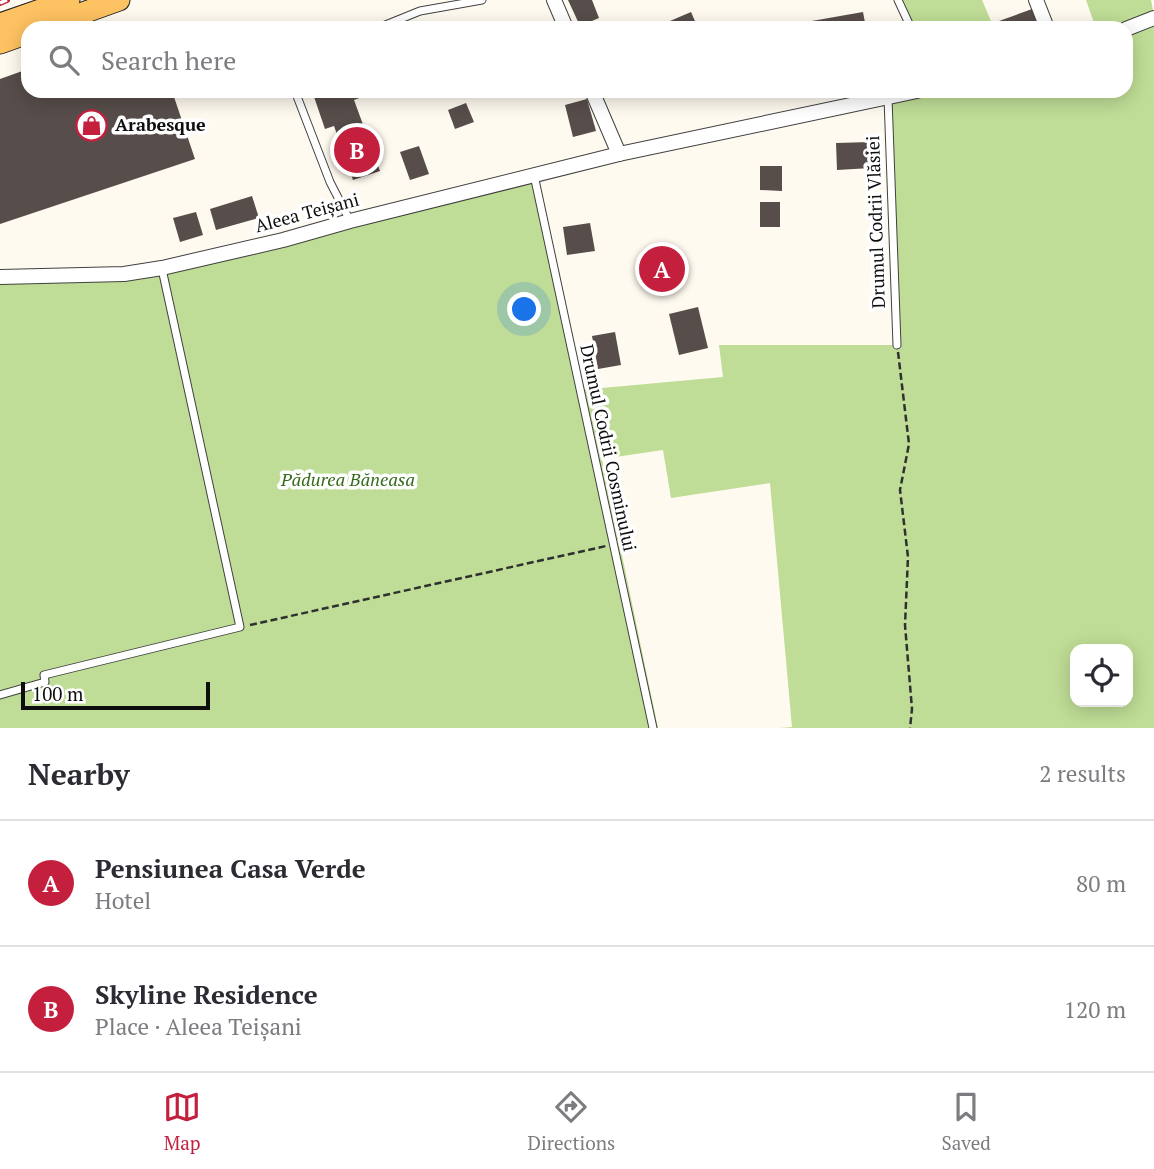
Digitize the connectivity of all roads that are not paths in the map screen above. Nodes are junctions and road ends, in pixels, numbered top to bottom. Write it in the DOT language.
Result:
graph roads {
  1 [pos="69,0"];
  2 [pos="119,0"];
  3 [pos="482,0"];
  4 [pos="554,0"];
  5 [pos="898,0"];
  6 [pos="1037,0"];
  7 [pos="1154,18"];
  8 [pos="59,21"];
  9 [pos="395,21"];
  10 [pos="563,21"];
  11 [pos="908,21"];
  12 [pos="1044,21"];
  13 [pos="0,24"];
  14 [pos="1133,26"];
  15 [pos="21,36"];
  16 [pos="0,43"];
  17 [pos="298,98"];
  18 [pos="595,98"];
  19 [pos="883,98"];
  20 [pos="888,98"];
  21 [pos="619,155"];
  22 [pos="534,175"];
  23 [pos="350,221"];
  24 [pos="162,268"];
  25 [pos="0,276"];
  26 [pos="897,345"];
  27 [pos="0,695"];
  28 [pos="653,728"];
  1 -- 13 [label="main road"];
  2 -- 8 [label="main road"];
  3 -- 9 [label="lane"];
  4 -- 10 [label="street"];
  5 -- 11 [label="lane"];
  6 -- 12 [label="street"];
  7 -- 14 [label="street"];
  15 -- 16 [label="main road"];
  17 -- 23 [label="lane"];
  18 -- 21 [label="street"];
  19 -- 21 [label="street, Aleea Teișani"];
  20 -- 26 [label="lane, Drumul Codrii Vlăsiei"];
  21 -- 22 [label="street, Aleea Teișani"];
  22 -- 23 [label="street, Aleea Teișani"];
  22 -- 28 [label="lane, Drumul Codrii Cosminului"];
  23 -- 24 [label="street, Aleea Teișani"];
  24 -- 25 [label="street, Aleea Teișani"];
  24 -- 27 [label="lane"];
}
